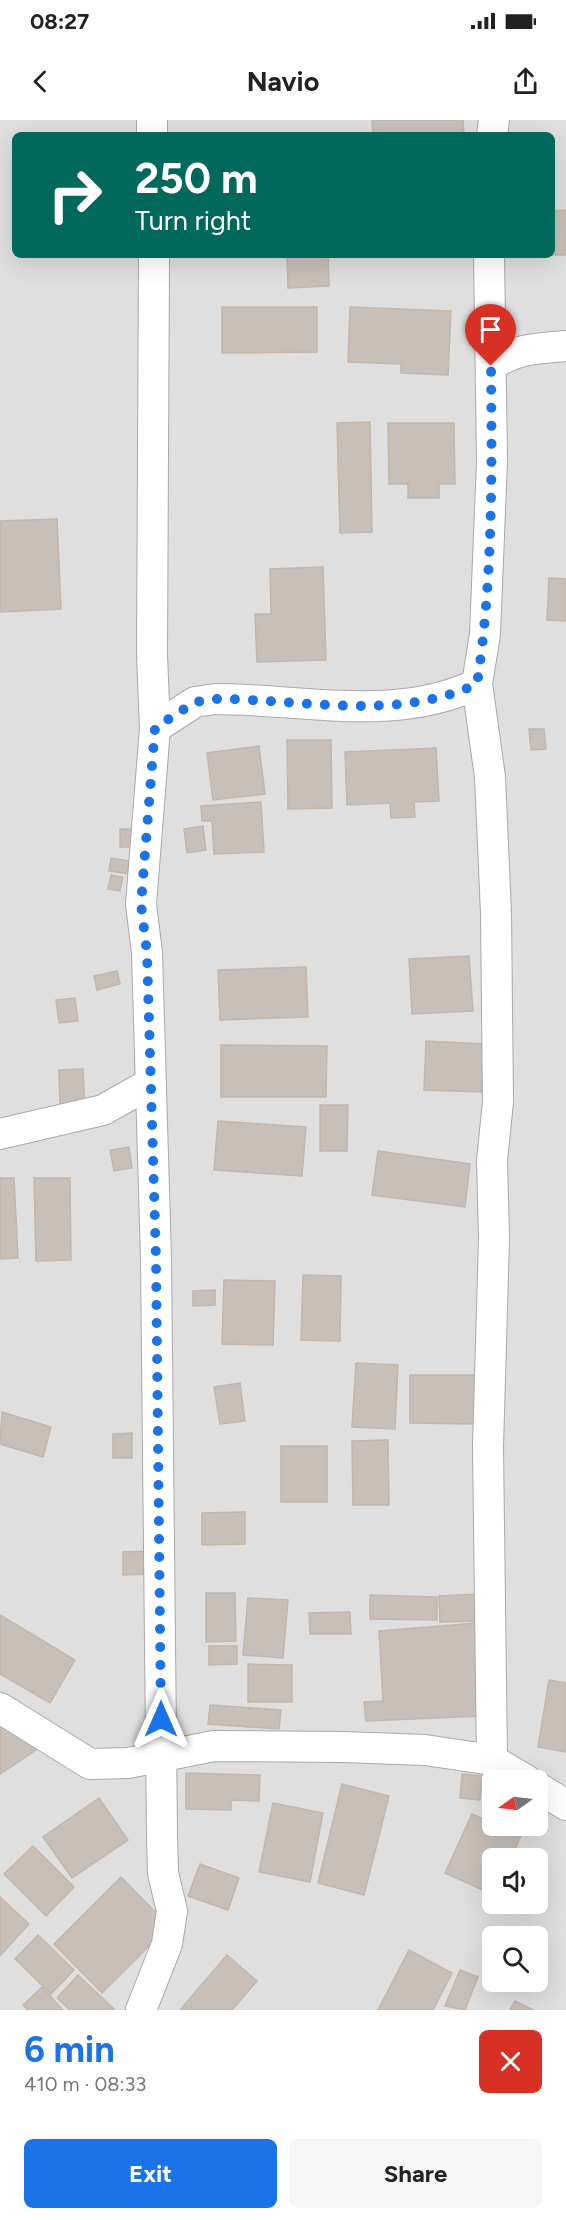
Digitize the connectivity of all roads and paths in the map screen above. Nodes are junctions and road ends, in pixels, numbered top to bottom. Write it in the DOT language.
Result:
graph roads {
  1 [pos="153,258"];
  2 [pos="489,258"];
  3 [pos="566,346"];
  4 [pos="491,366"];
  5 [pos="477,684"];
  6 [pos="155,728"];
  7 [pos="149,1084"];
  8 [pos="103,1110"];
  9 [pos="0,1134"];
  10 [pos="152,1134"];
  11 [pos="0,1708"];
  12 [pos="160,1756"];
  13 [pos="492,1760"];
  14 [pos="509,1770"];
  15 [pos="548,1793"];
  16 [pos="566,1804"];
  17 [pos="141,2010"];
  1 -- 6 [label="street"];
  2 -- 4 [label="street"];
  3 -- 4 [label="street"];
  4 -- 5 [label="street"];
  5 -- 6 [label="street"];
  5 -- 13 [label="street"];
  6 -- 7 [label="street"];
  7 -- 8 [label="street"];
  7 -- 10 [label="street"];
  8 -- 9 [label="street"];
  8 -- 10 [label="street"];
  10 -- 12 [label="street"];
  11 -- 12 [label="street"];
  12 -- 13 [label="street"];
  12 -- 17 [label="street"];
  13 -- 14 [label="street"];
  15 -- 16 [label="street"];
}
